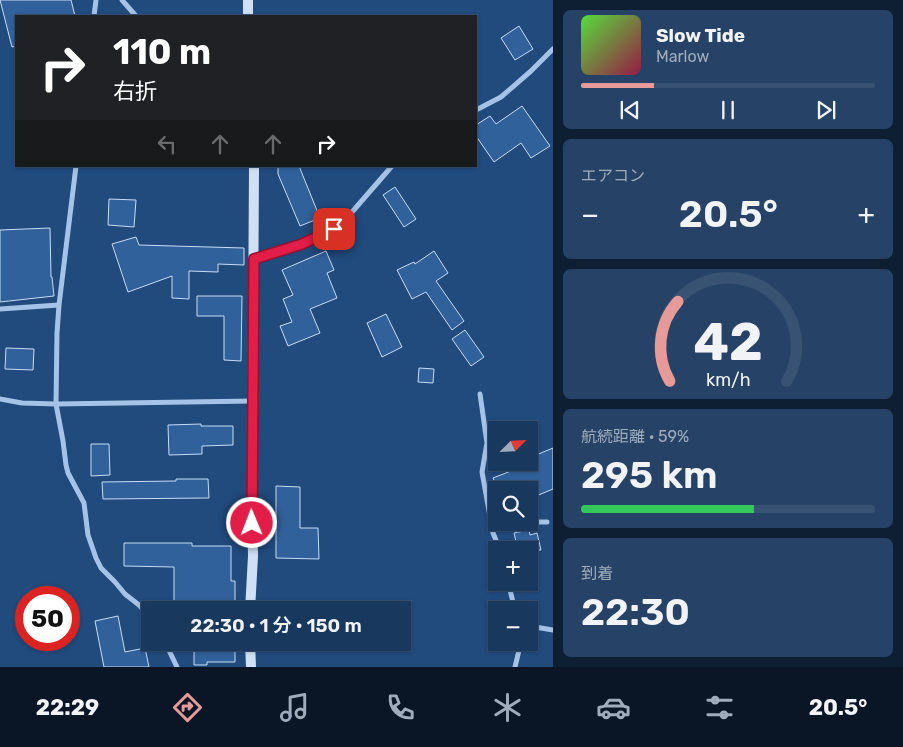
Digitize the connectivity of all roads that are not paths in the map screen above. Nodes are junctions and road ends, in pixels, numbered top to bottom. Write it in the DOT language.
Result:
graph roads {
  1 [pos="96,0"];
  2 [pos="122,0"];
  3 [pos="248,0"];
  4 [pos="94,15"];
  5 [pos="135,15"];
  6 [pos="248,15"];
  7 [pos="553,49"];
  8 [pos="477,109"];
  9 [pos="76,167"];
  10 [pos="254,167"];
  11 [pos="391,167"];
  12 [pos="254,259"];
  13 [pos="60,305"];
  14 [pos="0,309"];
  15 [pos="480,394"];
  16 [pos="0,399"];
  17 [pos="253,401"];
  18 [pos="56,404"];
  19 [pos="488,496"];
  20 [pos="538,522"];
  21 [pos="547,522"];
  22 [pos="250,601"];
  23 [pos="141,606"];
  24 [pos="538,628"];
  25 [pos="553,630"];
  26 [pos="170,651"];
  27 [pos="250,651"];
  28 [pos="519,651"];
  29 [pos="177,667"];
  30 [pos="251,667"];
  31 [pos="515,667"];
  1 -- 4 [label="street"];
  2 -- 5 [label="street"];
  3 -- 6 [label="main road"];
  7 -- 8 [label="street"];
  9 -- 13 [label="street"];
  10 -- 12 [label="main road"];
  11 -- 12 [label="street"];
  12 -- 17 [label="main road"];
  13 -- 14 [label="street"];
  13 -- 18 [label="street"];
  15 -- 19 [label="street"];
  16 -- 18 [label="street"];
  17 -- 18 [label="street"];
  17 -- 22 [label="main road"];
  18 -- 23 [label="street"];
  20 -- 21 [label="street"];
  24 -- 25 [label="street"];
  26 -- 29 [label="street"];
  27 -- 30 [label="main road"];
  28 -- 31 [label="street"];
}
